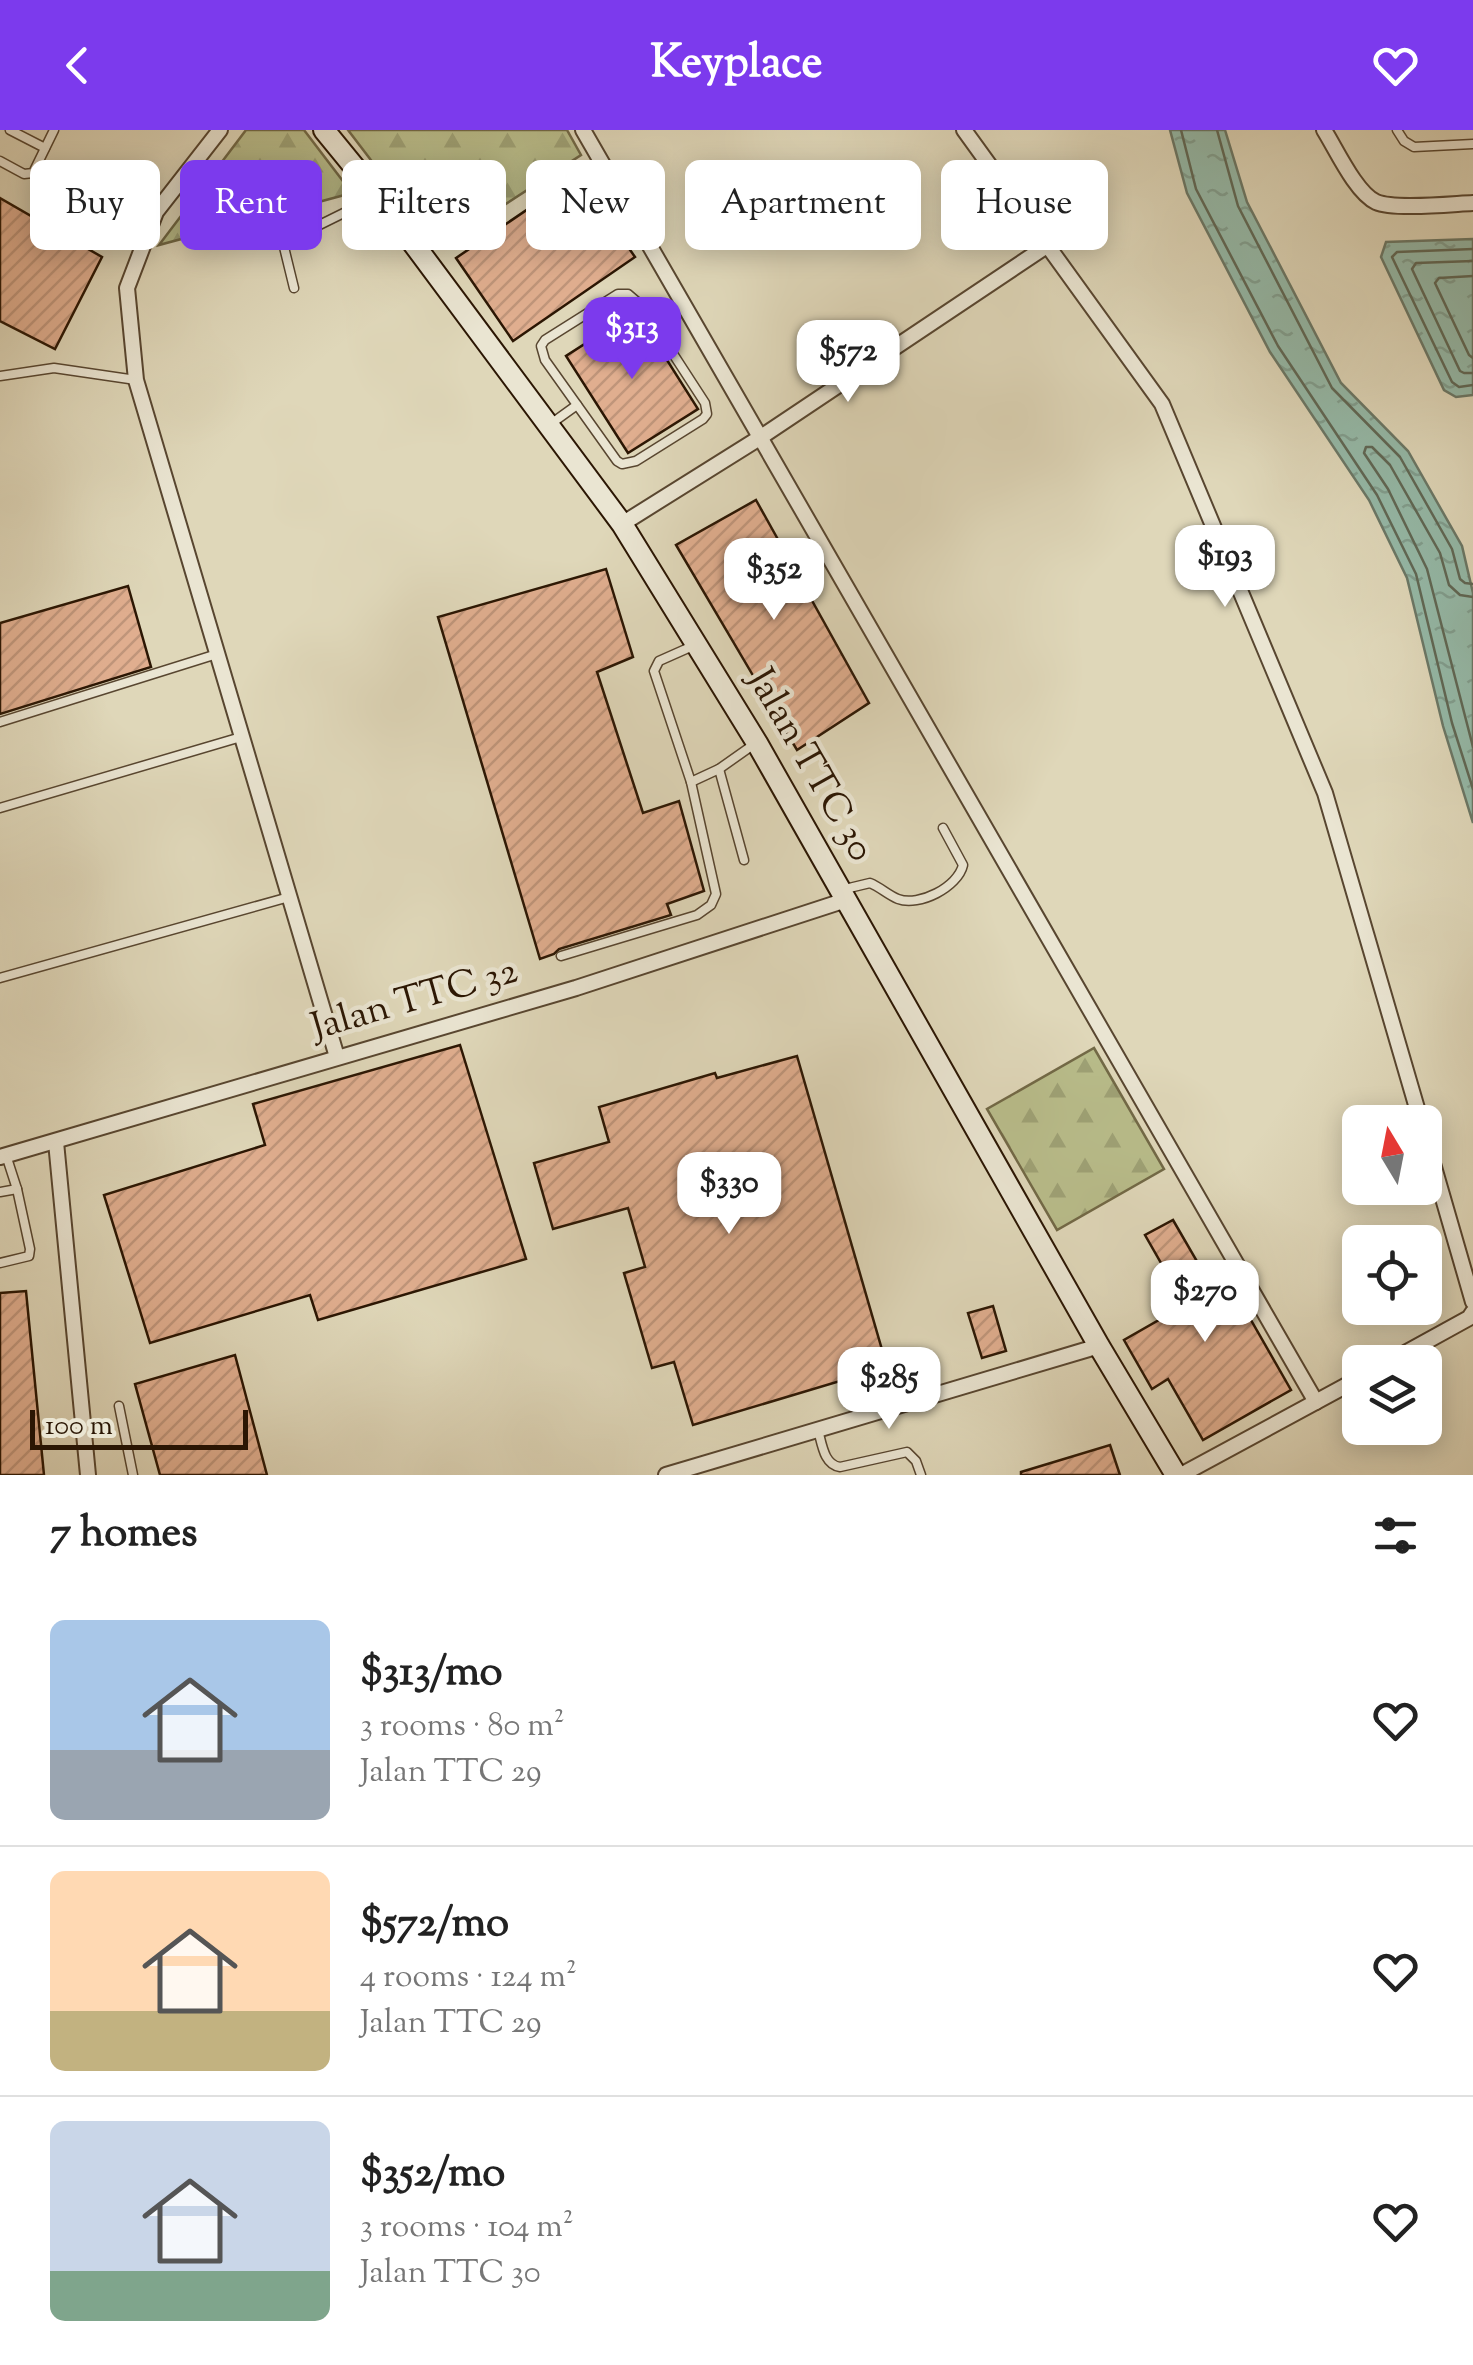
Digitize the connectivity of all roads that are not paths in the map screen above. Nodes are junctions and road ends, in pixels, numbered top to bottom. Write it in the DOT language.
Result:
graph roads {
  1 [pos="10,130"];
  2 [pos="54,130"];
  3 [pos="220,130"];
  4 [pos="324,130"];
  5 [pos="583,130"];
  6 [pos="964,130"];
  7 [pos="1324,130"];
  8 [pos="1397,130"];
  9 [pos="1473,144"];
  10 [pos="45,148"];
  11 [pos="349,160"];
  12 [pos="986,160"];
  13 [pos="0,161"];
  14 [pos="1473,204"];
  15 [pos="342,213"];
  16 [pos="418,250"];
  17 [pos="1040,250"];
  18 [pos="1052,250"];
  19 [pos="294,288"];
  20 [pos="0,376"];
  21 [pos="136,380"];
  22 [pos="576,405"];
  23 [pos="549,426"];
  24 [pos="760,437"];
  25 [pos="622,524"];
  26 [pos="697,644"];
  27 [pos="217,654"];
  28 [pos="0,722"];
  29 [pos="242,737"];
  30 [pos="757,743"];
  31 [pos="719,770"];
  32 [pos="691,782"];
  33 [pos="0,808"];
  34 [pos="943,828"];
  35 [pos="744,860"];
  36 [pos="843,895"];
  37 [pos="288,897"];
  38 [pos="561,956"];
  39 [pos="0,978"];
  40 [pos="337,1057"];
  41 [pos="1416,1105"];
  42 [pos="56,1142"];
  43 [pos="3,1156"];
  44 [pos="17,1189"];
  45 [pos="0,1192"];
  46 [pos="1442,1195"];
  47 [pos="0,1263"];
  48 [pos="1473,1302"];
  49 [pos="1471,1315"];
  50 [pos="1419,1345"];
  51 [pos="1099,1346"];
  52 [pos="1342,1388"];
  53 [pos="1316,1402"];
  54 [pos="119,1406"];
  55 [pos="818,1430"];
  56 [pos="88,1475"];
  57 [pos="133,1475"];
  58 [pos="666,1475"];
  59 [pos="921,1475"];
  60 [pos="1178,1475"];
  1 -- 10 [label="lane"];
  2 -- 10 [label="lane"];
  3 -- 21 [label="street"];
  4 -- 11 [label="street, Jalan TTC 30"];
  5 -- 24 [label="street"];
  6 -- 12 [label="street"];
  7 -- 14 [label="street"];
  8 -- 9 [label="lane"];
  10 -- 13 [label="lane"];
  15 -- 19 [label="lane"];
  16 -- 23 [label="street, Jalan TTC 30"];
  17 -- 24 [label="street"];
  18 -- 41 [label="street"];
  20 -- 21 [label="lane"];
  21 -- 27 [label="street"];
  22 -- 22 [label="lane"];
  22 -- 23 [label="lane"];
  23 -- 25 [label="street, Jalan TTC 30"];
  24 -- 25 [label="street"];
  24 -- 53 [label="street"];
  25 -- 26 [label="street, Jalan TTC 30"];
  26 -- 30 [label="street, Jalan TTC 30"];
  26 -- 32 [label="lane"];
  27 -- 28 [label="lane"];
  27 -- 29 [label="street"];
  29 -- 33 [label="lane"];
  29 -- 37 [label="street"];
  30 -- 31 [label="lane"];
  30 -- 36 [label="street, Jalan TTC 30"];
  31 -- 32 [label="lane"];
  31 -- 35 [label="lane"];
  32 -- 38 [label="lane"];
  34 -- 36 [label="lane"];
  36 -- 40 [label="street, Jalan TTC 32"];
  36 -- 51 [label="street, Jalan TTC 30"];
  37 -- 39 [label="lane"];
  37 -- 40 [label="street"];
  40 -- 42 [label="street, Jalan TTC 32"];
  42 -- 43 [label="street, Jalan TTC 32"];
  42 -- 56 [label="street"];
  43 -- 44 [label="lane"];
  44 -- 45 [label="lane"];
  44 -- 47 [label="lane"];
  46 -- 48 [label="street"];
  49 -- 50 [label="street"];
  51 -- 55 [label="street"];
  51 -- 60 [label="street, Jalan TTC 30"];
  52 -- 53 [label="street"];
  53 -- 60 [label="street"];
  54 -- 57 [label="lane"];
  55 -- 58 [label="street"];
  55 -- 59 [label="lane"];
}
